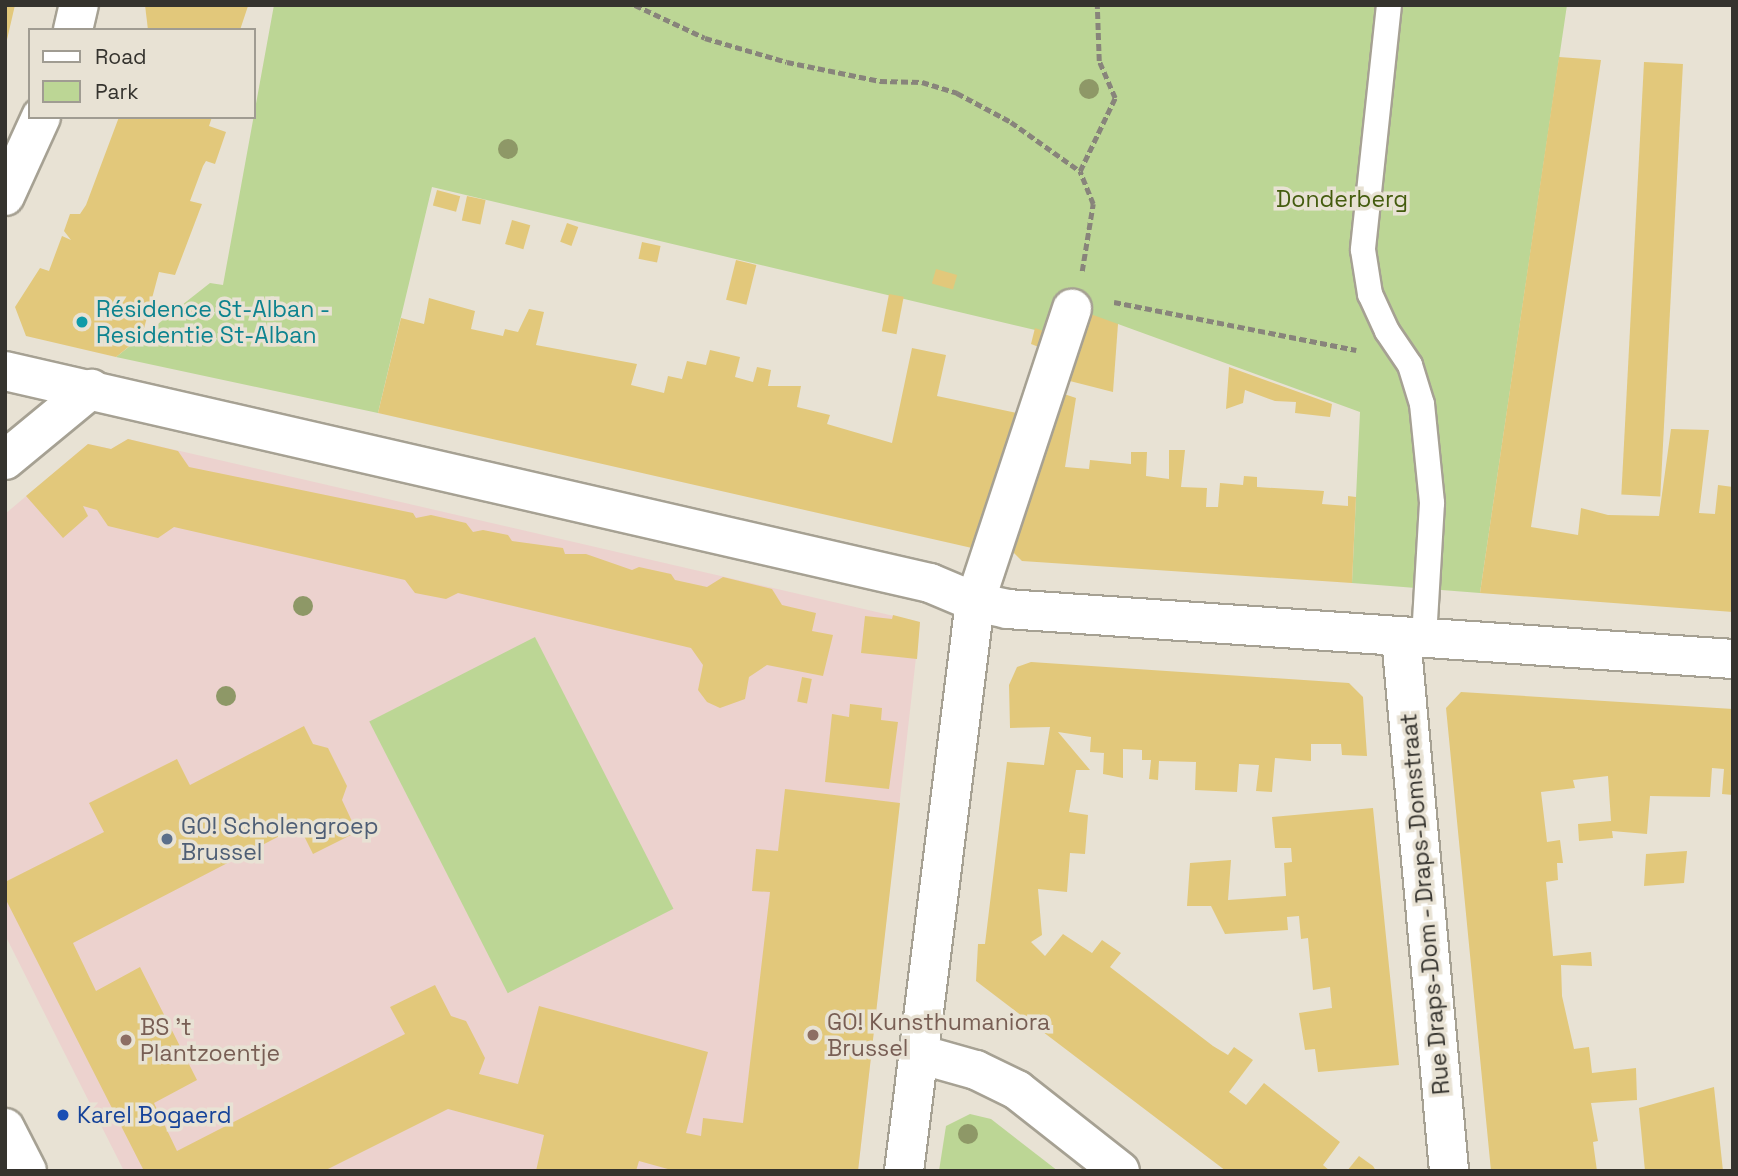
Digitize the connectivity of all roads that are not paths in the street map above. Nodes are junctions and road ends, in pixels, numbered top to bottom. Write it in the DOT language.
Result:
graph roads {
  1 [pos="79,5"];
  2 [pos="1389,5"];
  3 [pos="73,28"];
  4 [pos="40,119"];
  5 [pos="5,196"];
  6 [pos="1073,303"];
  7 [pos="5,371"];
  8 [pos="91,389"];
  9 [pos="5,460"];
  10 [pos="975,602"];
  11 [pos="1413,638"];
  12 [pos="1733,659"];
  13 [pos="919,1054"];
  14 [pos="5,1128"];
  15 [pos="27,1171"];
  16 [pos="904,1171"];
  17 [pos="1120,1171"];
  18 [pos="1449,1171"];
  1 -- 3 [label="street"];
  2 -- 11 [label="lane"];
  4 -- 5 [label="street"];
  6 -- 10 [label="street"];
  7 -- 8 [label="street"];
  8 -- 9 [label="street"];
  8 -- 10 [label="street"];
  10 -- 11 [label="street"];
  10 -- 13 [label="street"];
  11 -- 12 [label="street"];
  11 -- 18 [label="street, Rue Draps-Dom - Draps-Domstraat"];
  13 -- 16 [label="street"];
  13 -- 17 [label="street"];
  14 -- 15 [label="street"];
}
